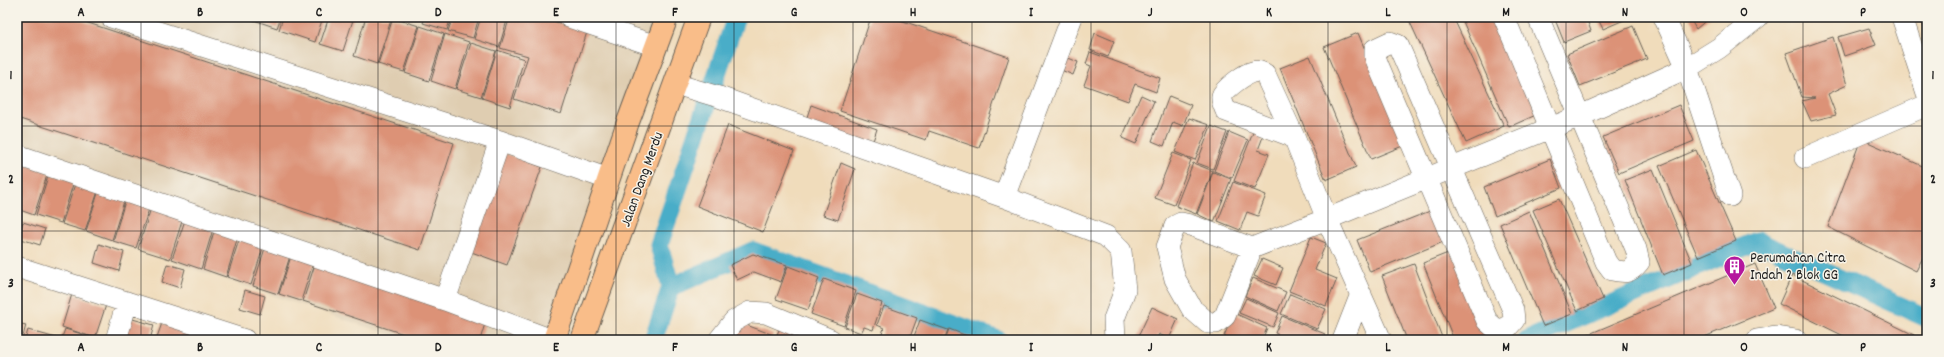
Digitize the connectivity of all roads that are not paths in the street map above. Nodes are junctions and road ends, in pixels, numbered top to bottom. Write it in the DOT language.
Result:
graph roads {
  1 [pos="111,17"];
  2 [pos="569,17"];
  3 [pos="667,17"];
  4 [pos="698,17"];
  5 [pos="1072,17"];
  6 [pos="1504,17"];
  7 [pos="1538,17"];
  8 [pos="1664,17"];
  9 [pos="1771,17"];
  10 [pos="1902,17"];
  11 [pos="1754,20"];
  12 [pos="656,46"];
  13 [pos="1686,68"];
  14 [pos="675,84"];
  15 [pos="1927,93"];
  16 [pos="1927,105"];
  17 [pos="1580,116"];
  18 [pos="1550,128"];
  19 [pos="1294,137"];
  20 [pos="500,141"];
  21 [pos="17,155"];
  22 [pos="1806,158"];
  23 [pos="1452,168"];
  24 [pos="1427,178"];
  25 [pos="608,179"];
  26 [pos="1730,196"];
  27 [pos="1004,197"];
  28 [pos="1327,219"];
  29 [pos="1252,248"];
  30 [pos="17,267"];
  31 [pos="1361,294"];
  32 [pos="445,300"];
  33 [pos="127,302"];
  34 [pos="211,335"];
  35 [pos="116,340"];
  36 [pos="245,340"];
  37 [pos="553,340"];
  38 [pos="582,340"];
  39 [pos="719,340"];
  40 [pos="832,340"];
  41 [pos="1115,340"];
  42 [pos="1343,340"];
  43 [pos="1381,340"];
  1 -- 20 [label="street"];
  2 -- 12 [label="street"];
  3 -- 12 [label="main road, Jalan Dang Merdu"];
  4 -- 14 [label="main road, Jalan Dang Merdu"];
  5 -- 27 [label="street"];
  6 -- 18 [label="street"];
  7 -- 17 [label="street"];
  8 -- 13 [label="street"];
  9 -- 11 [label="street"];
  10 -- 15 [label="street"];
  11 -- 13 [label="street"];
  12 -- 25 [label="main road, Jalan Dang Merdu"];
  13 -- 17 [label="street"];
  13 -- 26 [label="street"];
  14 -- 27 [label="street"];
  14 -- 38 [label="main road, Jalan Dang Merdu"];
  16 -- 22 [label="street"];
  17 -- 18 [label="street"];
  17 -- 18 [label="street"];
  18 -- 23 [label="street"];
  19 -- 28 [label="street"];
  20 -- 25 [label="street"];
  20 -- 32 [label="street"];
  21 -- 32 [label="street"];
  23 -- 24 [label="street"];
  23 -- 24 [label="street"];
  23 -- 24 [label="street"];
  24 -- 28 [label="street"];
  25 -- 37 [label="main road, Jalan Dang Merdu"];
  27 -- 41 [label="street"];
  28 -- 29 [label="street"];
  28 -- 31 [label="street"];
  29 -- 29 [label="street"];
  30 -- 33 [label="street"];
  31 -- 42 [label="street"];
  31 -- 43 [label="street"];
  32 -- 37 [label="street"];
  33 -- 34 [label="street"];
  33 -- 35 [label="street"];
  34 -- 36 [label="street"];
  39 -- 40 [label="street"];
}
